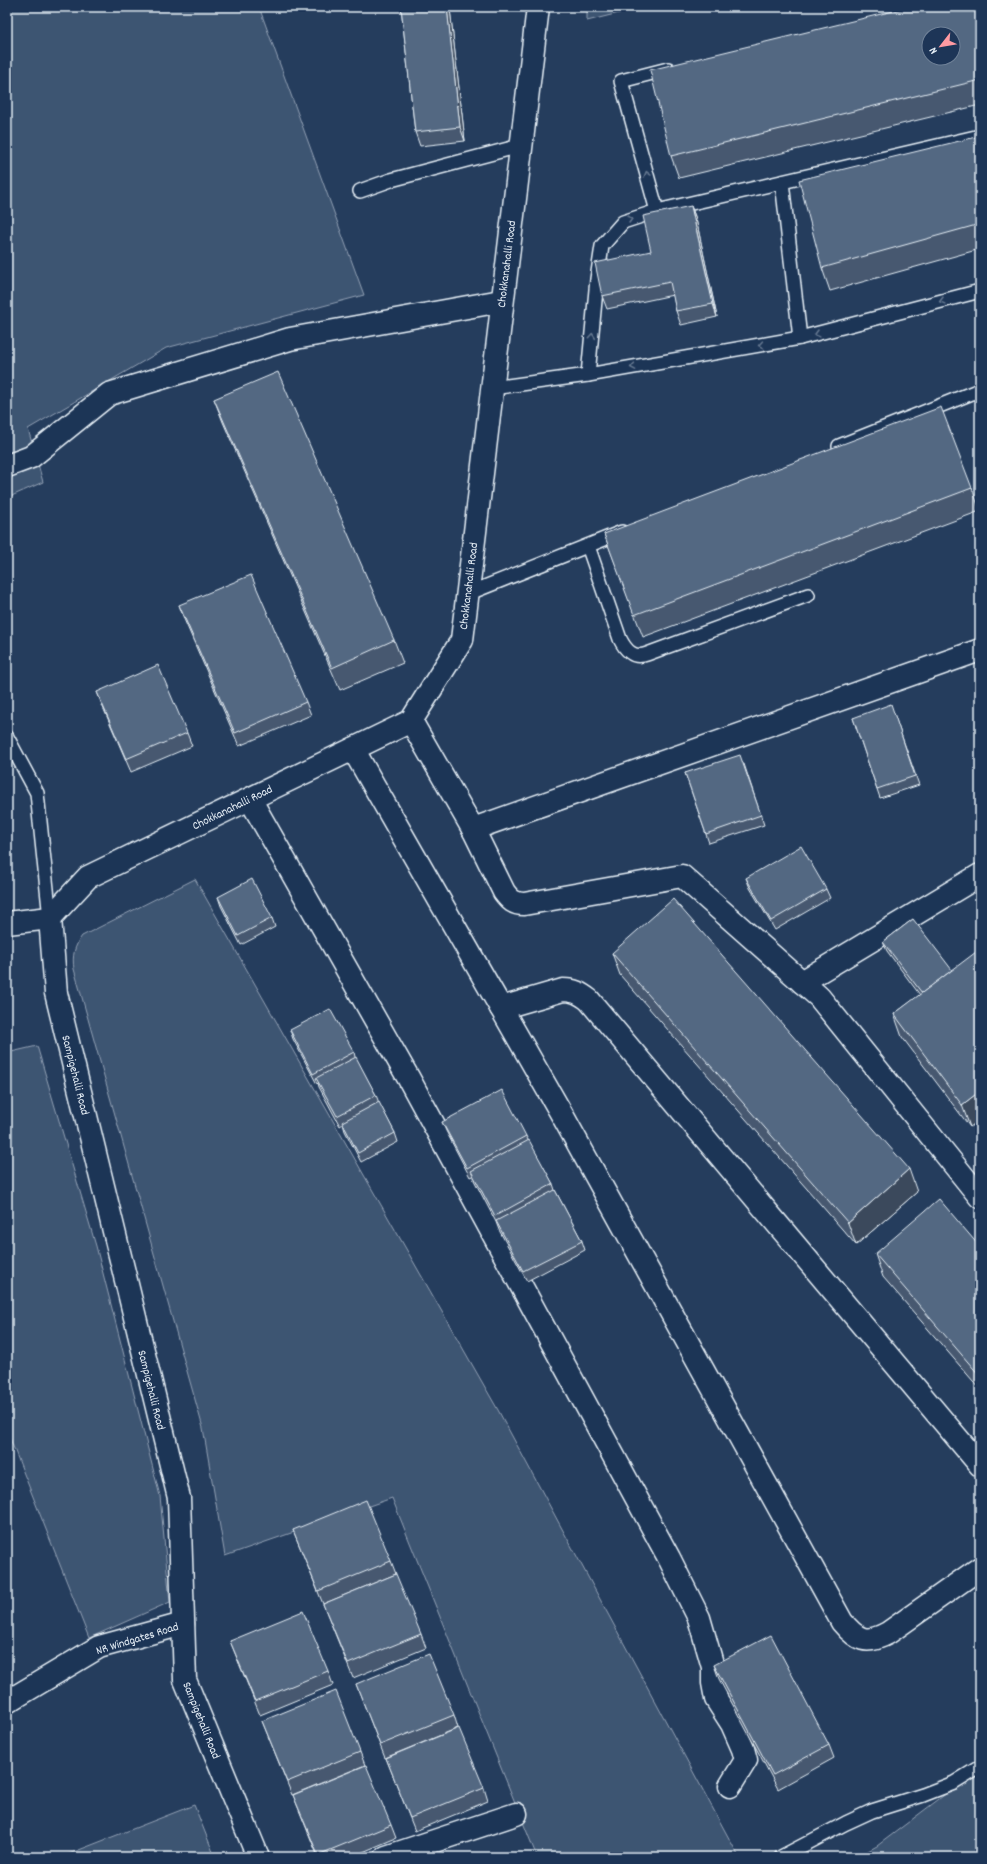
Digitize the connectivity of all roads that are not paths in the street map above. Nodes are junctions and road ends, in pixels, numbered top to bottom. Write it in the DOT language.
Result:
graph roads {
  1 [pos="538,7"];
  2 [pos="683,65"];
  3 [pos="980,136"];
  4 [pos="520,146"];
  5 [pos="782,182"];
  6 [pos="360,191"];
  7 [pos="657,211"];
  8 [pos="980,291"];
  9 [pos="502,301"];
  10 [pos="800,338"];
  11 [pos="588,375"];
  12 [pos="492,388"];
  13 [pos="977,391"];
  14 [pos="830,449"];
  15 [pos="7,466"];
  16 [pos="632,528"];
  17 [pos="588,546"];
  18 [pos="467,594"];
  19 [pos="808,595"];
  20 [pos="980,650"];
  21 [pos="411,721"];
  22 [pos="7,737"];
  23 [pos="354,749"];
  24 [pos="250,799"];
  25 [pos="474,829"];
  26 [pos="980,875"];
  27 [pos="50,918"];
  28 [pos="7,923"];
  29 [pos="802,982"];
  30 [pos="501,1008"];
  31 [pos="980,1197"];
  32 [pos="980,1465"];
  33 [pos="980,1568"];
  34 [pos="184,1624"];
  35 [pos="7,1702"];
  36 [pos="980,1767"];
  37 [pos="730,1786"];
  38 [pos="516,1814"];
  39 [pos="258,1857"];
  40 [pos="386,1857"];
  41 [pos="781,1857"];
  1 -- 4 [label="street, Chokkanahalli Road"];
  7 -- 2 [label="lane, one-way"];
  3 -- 5 [label="lane"];
  4 -- 6 [label="lane"];
  4 -- 9 [label="street, Chokkanahalli Road"];
  5 -- 7 [label="lane"];
  5 -- 10 [label="lane"];
  11 -- 7 [label="lane, one-way"];
  8 -- 10 [label="lane, one-way"];
  9 -- 12 [label="street, Chokkanahalli Road"];
  9 -- 15 [label="street"];
  10 -- 11 [label="lane, one-way"];
  11 -- 12 [label="lane"];
  12 -- 18 [label="street, Chokkanahalli Road"];
  13 -- 14 [label="lane"];
  16 -- 17 [label="lane"];
  17 -- 18 [label="lane"];
  17 -- 19 [label="lane"];
  18 -- 21 [label="street, Chokkanahalli Road"];
  20 -- 25 [label="street"];
  21 -- 23 [label="street, Chokkanahalli Road"];
  21 -- 25 [label="street"];
  22 -- 27 [label="lane"];
  23 -- 24 [label="street, Chokkanahalli Road"];
  23 -- 30 [label="street"];
  24 -- 27 [label="street, Chokkanahalli Road"];
  24 -- 37 [label="street"];
  25 -- 29 [label="street"];
  26 -- 29 [label="street"];
  27 -- 28 [label="street"];
  27 -- 34 [label="street, Sampigehalli Road"];
  29 -- 31 [label="street"];
  30 -- 32 [label="street"];
  30 -- 33 [label="street"];
  34 -- 35 [label="street, NR Windgates Road"];
  34 -- 39 [label="street, Sampigehalli Road"];
  36 -- 41 [label="lane"];
  38 -- 40 [label="street"];
}
